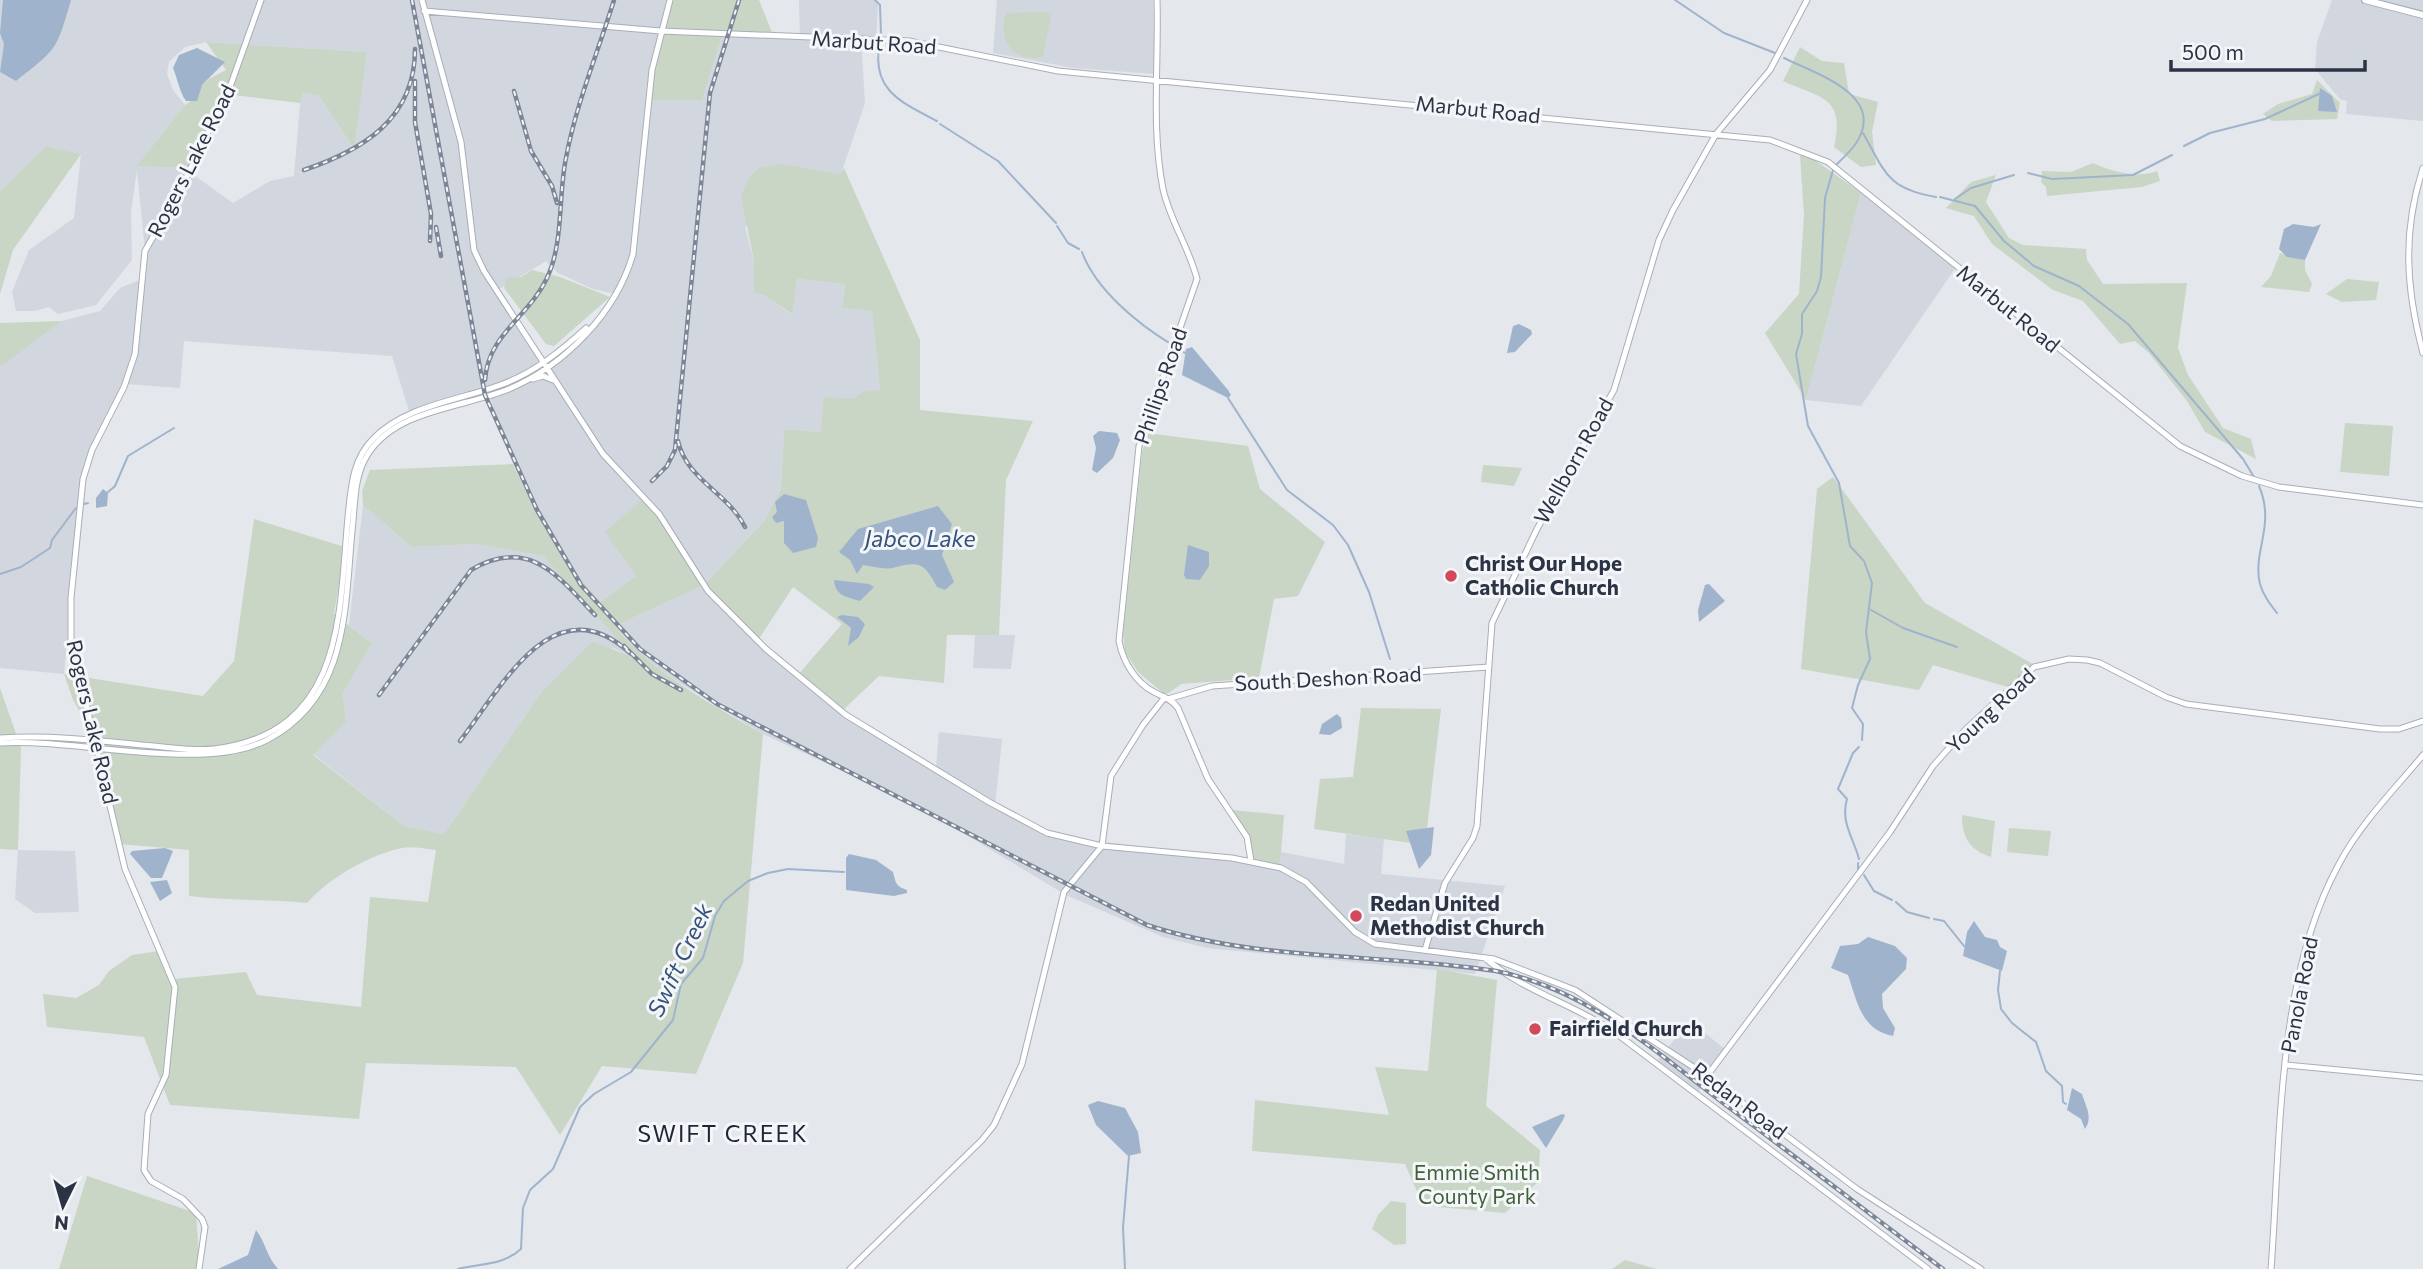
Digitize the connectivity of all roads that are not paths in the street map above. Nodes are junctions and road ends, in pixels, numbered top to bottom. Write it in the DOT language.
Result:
graph roads {
  1 [pos="261,0"];
  2 [pos="422,0"];
  3 [pos="670,0"];
  4 [pos="1157,0"];
  5 [pos="1807,0"];
  6 [pos="2365,0"];
  7 [pos="424,11"];
  8 [pos="2423,15"];
  9 [pos="661,31"];
  10 [pos="1158,80"];
  11 [pos="1722,126"];
  12 [pos="1716,134"];
  13 [pos="1724,135"];
  14 [pos="2423,168"];
  15 [pos="533,350"];
  16 [pos="2423,353"];
  17 [pos="554,358"];
  18 [pos="544,366"];
  19 [pos="530,371"];
  20 [pos="555,382"];
  21 [pos="517,385"];
  22 [pos="2423,505"];
  23 [pos="345,574"];
  24 [pos="1489,667"];
  25 [pos="1166,698"];
  26 [pos="2423,721"];
  27 [pos="93,725"];
  28 [pos="79,739"];
  29 [pos="0,741"];
  30 [pos="97,743"];
  31 [pos="114,748"];
  32 [pos="2423,755"];
  33 [pos="101,763"];
  34 [pos="1102,846"];
  35 [pos="1251,861"];
  36 [pos="1425,950"];
  37 [pos="1485,957"];
  38 [pos="2286,1065"];
  39 [pos="1707,1076"];
  40 [pos="2423,1078"];
  41 [pos="199,1269"];
  42 [pos="850,1269"];
  43 [pos="1928,1269"];
  44 [pos="1981,1269"];
  45 [pos="2271,1269"];
  1 -- 27 [label="street, Rogers Lake Road"];
  2 -- 7 [label="street, Redan Road"];
  3 -- 9 [label="street"];
  4 -- 10 [label="street, Phillips Road"];
  5 -- 11 [label="street, Wellborn Road"];
  6 -- 8 [label="main road"];
  7 -- 9 [label="street, Marbut Road"];
  7 -- 15 [label="street, Redan Road"];
  9 -- 10 [label="street, Marbut Road"];
  9 -- 17 [label="street"];
  10 -- 12 [label="street, Marbut Road"];
  10 -- 25 [label="street, Phillips Road"];
  11 -- 12 [label="street, Wellborn Road"];
  11 -- 13 [label="street"];
  12 -- 13 [label="street, Marbut Road"];
  12 -- 24 [label="street, Wellborn Road"];
  13 -- 22 [label="street, Marbut Road"];
  14 -- 16 [label="street"];
  15 -- 17 [label="street"];
  15 -- 18 [label="street, Redan Road"];
  15 -- 19 [label="street"];
  17 -- 18 [label="street"];
  17 -- 20 [label="street"];
  18 -- 19 [label="street"];
  18 -- 20 [label="street, Redan Road"];
  18 -- 21 [label="street"];
  19 -- 23 [label="street"];
  20 -- 21 [label="street"];
  20 -- 34 [label="street, Redan Road"];
  21 -- 23 [label="street"];
  23 -- 30 [label="street"];
  23 -- 31 [label="street"];
  24 -- 25 [label="street, South Deshon Road"];
  24 -- 36 [label="street, Wellborn Road"];
  25 -- 34 [label="street"];
  25 -- 35 [label="street, Phillips Road"];
  26 -- 39 [label="street, Young Road"];
  27 -- 28 [label="street"];
  27 -- 30 [label="street, Rogers Lake Road"];
  28 -- 29 [label="street"];
  28 -- 30 [label="street"];
  29 -- 30 [label="street"];
  30 -- 31 [label="street"];
  30 -- 33 [label="street, Rogers Lake Road"];
  31 -- 33 [label="street"];
  32 -- 38 [label="street, Panola Road"];
  33 -- 41 [label="street, Rogers Lake Road"];
  34 -- 35 [label="street, Redan Road"];
  34 -- 42 [label="street"];
  35 -- 36 [label="street, Redan Road"];
  36 -- 37 [label="street, Redan Road"];
  37 -- 39 [label="street, Redan Road"];
  37 -- 43 [label="street"];
  38 -- 40 [label="street"];
  38 -- 45 [label="street, Panola Road"];
  39 -- 44 [label="street, Redan Road"];
}
